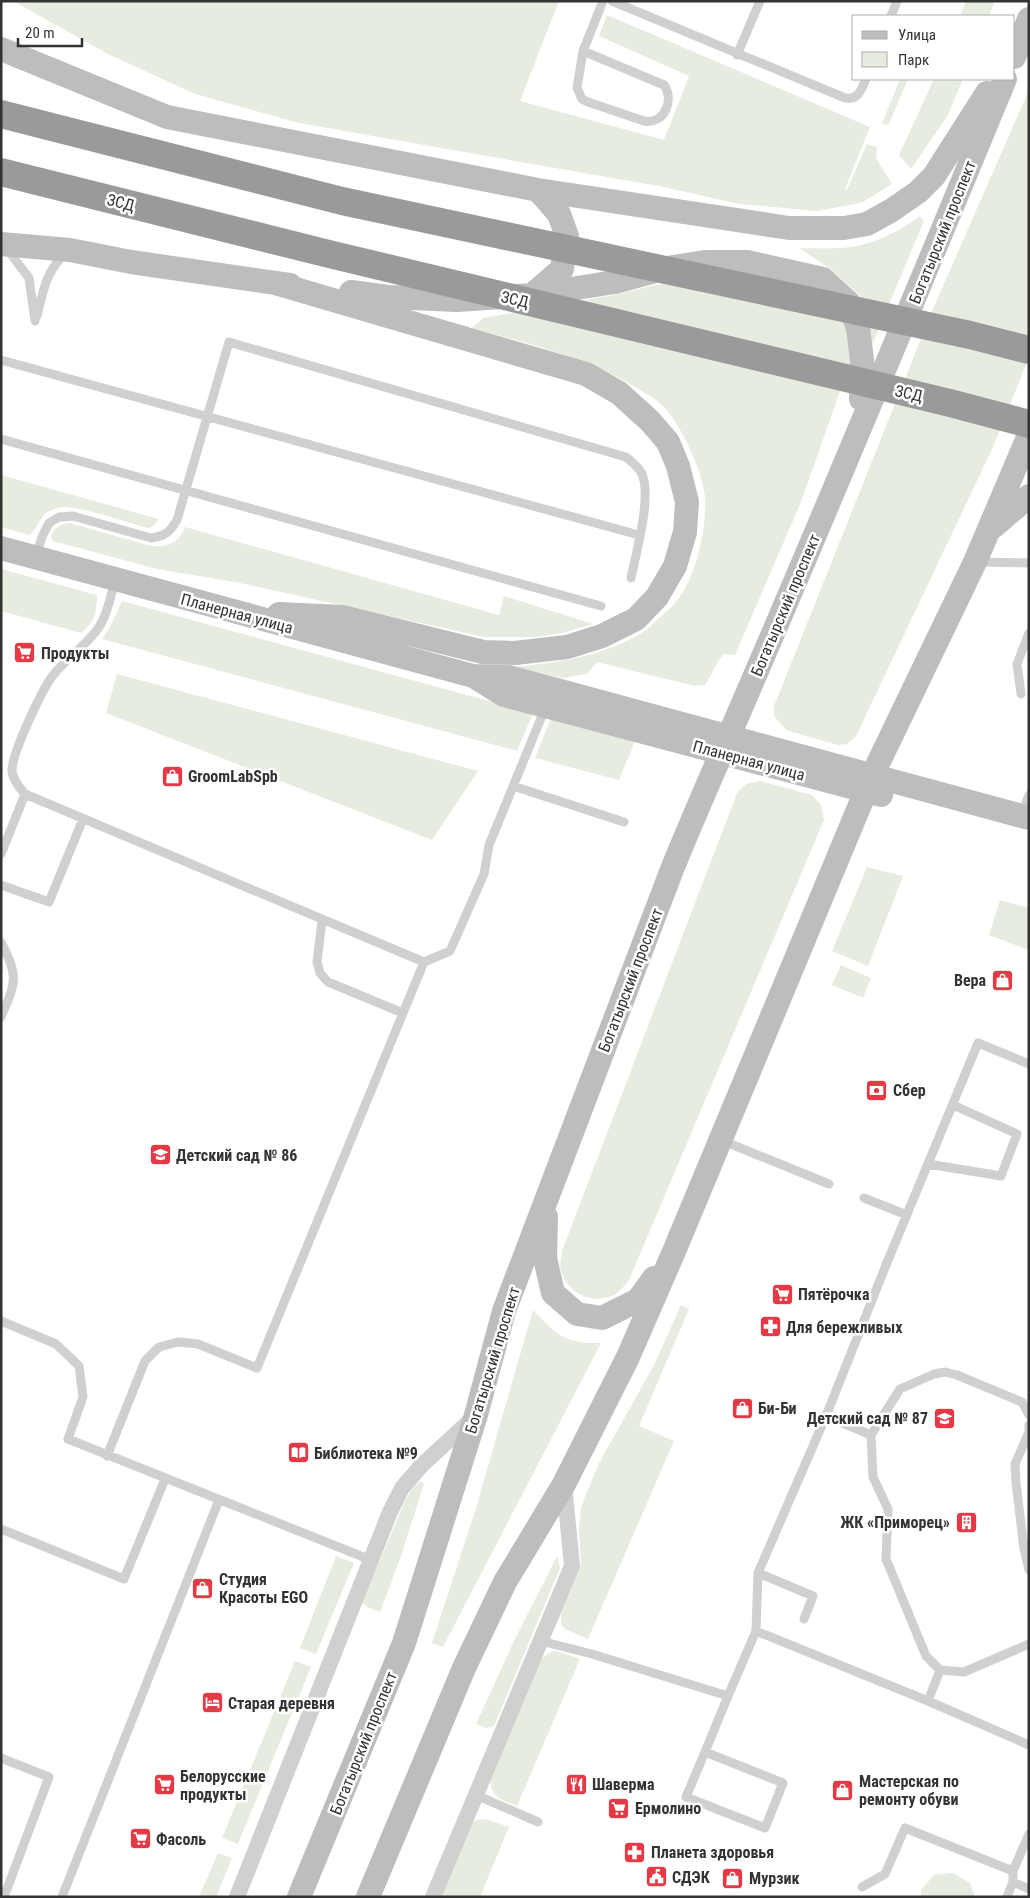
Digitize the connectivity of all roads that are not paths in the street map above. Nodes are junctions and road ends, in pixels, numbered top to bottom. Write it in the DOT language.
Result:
graph roads {
  1 [pos="603,1"];
  2 [pos="612,1"];
  3 [pos="897,1"];
  4 [pos="758,2"];
  5 [pos="891,15"];
  6 [pos="1029,20"];
  7 [pos="1,49"];
  8 [pos="583,51"];
  9 [pos="1015,52"];
  10 [pos="736,55"];
  11 [pos="866,80"];
  12 [pos="996,80"];
  13 [pos="1005,80"];
  14 [pos="1,114"];
  15 [pos="1,172"];
  16 [pos="538,190"];
  17 [pos="3,245"];
  18 [pos="70,250"];
  19 [pos="276,283"];
  20 [pos="532,295"];
  21 [pos="1029,350"];
  22 [pos="1,360"];
  23 [pos="207,417"];
  24 [pos="861,424"];
  25 [pos="1029,424"];
  26 [pos="1029,435"];
  27 [pos="1,438"];
  28 [pos="186,490"];
  29 [pos="1029,496"];
  30 [pos="990,530"];
  31 [pos="639,535"];
  32 [pos="1,548"];
  33 [pos="36,558"];
  34 [pos="975,562"];
  35 [pos="1029,563"];
  36 [pos="631,578"];
  37 [pos="115,579"];
  38 [pos="601,606"];
  39 [pos="229,611"];
  40 [pos="1029,633"];
  41 [pos="473,676"];
  42 [pos="1021,694"];
  43 [pos="546,705"];
  44 [pos="725,745"];
  45 [pos="869,784"];
  46 [pos="513,786"];
  47 [pos="25,794"];
  48 [pos="1027,816"];
  49 [pos="83,819"];
  50 [pos="624,822"];
  51 [pos="1,854"];
  52 [pos="1,884"];
  53 [pos="322,921"];
  54 [pos="1,942"];
  55 [pos="424,962"];
  56 [pos="403,1013"];
  57 [pos="1,1017"];
  58 [pos="1029,1064"];
  59 [pos="953,1105"];
  60 [pos="720,1140"];
  61 [pos="928,1164"];
  62 [pos="829,1184"];
  63 [pos="864,1198"];
  64 [pos="546,1200"];
  65 [pos="907,1216"];
  66 [pos="675,1249"];
  67 [pos="1,1321"];
  68 [pos="476,1415"];
  69 [pos="1029,1415"];
  70 [pos="826,1416"];
  71 [pos="1029,1425"];
  72 [pos="871,1435"];
  73 [pos="107,1456"];
  74 [pos="165,1479"];
  75 [pos="564,1484"];
  76 [pos="219,1500"];
  77 [pos="1,1529"];
  78 [pos="371,1560"];
  79 [pos="1029,1570"];
  80 [pos="758,1572"];
  81 [pos="804,1619"];
  82 [pos="756,1631"];
  83 [pos="541,1641"];
  84 [pos="1029,1644"];
  85 [pos="940,1670"];
  86 [pos="728,1696"];
  87 [pos="928,1701"];
  88 [pos="1029,1745"];
  89 [pos="705,1752"];
  90 [pos="1,1758"];
  91 [pos="476,1796"];
  92 [pos="538,1822"];
  93 [pos="1029,1834"];
  94 [pos="1013,1872"];
  95 [pos="1013,1882"];
  96 [pos="862,1887"];
  97 [pos="1029,1889"];
  98 [pos="4,1897"];
  99 [pos="62,1897"];
  100 [pos="237,1897"];
  101 [pos="299,1897"];
  102 [pos="368,1897"];
  103 [pos="433,1897"];
  104 [pos="1007,1897"];
  1 -- 8 [label="lane"];
  2 -- 10 [label="lane"];
  3 -- 5 [label="lane"];
  4 -- 10 [label="lane"];
  6 -- 9 [label="main road"];
  7 -- 16 [label="main road"];
  8 -- 8 [label="lane"];
  10 -- 11 [label="lane"];
  12 -- 16 [label="main road"];
  13 -- 24 [label="main road, Богатырский проспект"];
  14 -- 21 [label="highway, bridge"];
  15 -- 25 [label="highway, ЗСД, bridge"];
  16 -- 20 [label="main road"];
  17 -- 18 [label="main road"];
  17 -- 18 [label="lane"];
  18 -- 19 [label="main road"];
  19 -- 20 [label="main road"];
  19 -- 39 [label="main road"];
  20 -- 24 [label="main road"];
  22 -- 23 [label="lane"];
  23 -- 28 [label="lane"];
  23 -- 31 [label="lane"];
  23 -- 31 [label="lane"];
  24 -- 44 [label="main road, Богатырский проспект"];
  26 -- 30 [label="main road"];
  27 -- 28 [label="lane"];
  28 -- 33 [label="lane"];
  28 -- 38 [label="lane"];
  29 -- 30 [label="main road"];
  30 -- 34 [label="main road"];
  31 -- 36 [label="lane"];
  32 -- 33 [label="main road, Планерная улица"];
  33 -- 37 [label="main road, Планерная улица"];
  34 -- 35 [label="lane"];
  34 -- 45 [label="main road"];
  37 -- 39 [label="main road, Планерная улица"];
  37 -- 47 [label="lane"];
  39 -- 41 [label="main road, Планерная улица"];
  40 -- 42 [label="lane"];
  41 -- 43 [label="main road, Планерная улица"];
  41 -- 44 [label="main road, Планерная улица"];
  43 -- 44 [label="main road, Планерная улица"];
  43 -- 46 [label="lane"];
  44 -- 45 [label="main road, Планерная улица"];
  44 -- 64 [label="main road, Богатырский проспект"];
  45 -- 48 [label="main road, Планерная улица"];
  45 -- 60 [label="main road"];
  46 -- 50 [label="lane"];
  46 -- 55 [label="lane"];
  47 -- 49 [label="lane"];
  47 -- 51 [label="lane"];
  49 -- 52 [label="lane"];
  49 -- 53 [label="lane"];
  53 -- 55 [label="lane"];
  53 -- 56 [label="lane"];
  54 -- 57 [label="lane"];
  55 -- 56 [label="lane"];
  56 -- 73 [label="lane"];
  58 -- 59 [label="lane"];
  59 -- 61 [label="lane"];
  59 -- 61 [label="lane"];
  60 -- 62 [label="lane"];
  60 -- 66 [label="main road"];
  61 -- 65 [label="lane"];
  63 -- 65 [label="lane"];
  64 -- 66 [label="main road"];
  64 -- 68 [label="main road, Богатырский проспект"];
  65 -- 70 [label="lane"];
  66 -- 75 [label="main road"];
  67 -- 73 [label="lane"];
  68 -- 78 [label="street"];
  68 -- 101 [label="main road, Богатырский проспект"];
  69 -- 72 [label="lane"];
  70 -- 72 [label="lane"];
  70 -- 80 [label="lane"];
  71 -- 79 [label="lane"];
  72 -- 85 [label="lane"];
  73 -- 74 [label="lane"];
  74 -- 76 [label="lane"];
  74 -- 77 [label="lane"];
  75 -- 83 [label="street"];
  75 -- 102 [label="main road"];
  76 -- 78 [label="lane"];
  76 -- 99 [label="lane"];
  78 -- 100 [label="street"];
  80 -- 81 [label="lane"];
  80 -- 82 [label="lane"];
  82 -- 86 [label="lane"];
  82 -- 87 [label="lane"];
  83 -- 86 [label="lane"];
  83 -- 91 [label="street"];
  84 -- 85 [label="lane"];
  85 -- 87 [label="lane"];
  86 -- 89 [label="lane"];
  87 -- 88 [label="lane"];
  89 -- 89 [label="lane"];
  90 -- 98 [label="lane"];
  91 -- 92 [label="lane"];
  91 -- 103 [label="street"];
  93 -- 94 [label="lane"];
  94 -- 95 [label="lane"];
  94 -- 96 [label="lane"];
  95 -- 97 [label="lane"];
  95 -- 104 [label="lane"];
}
